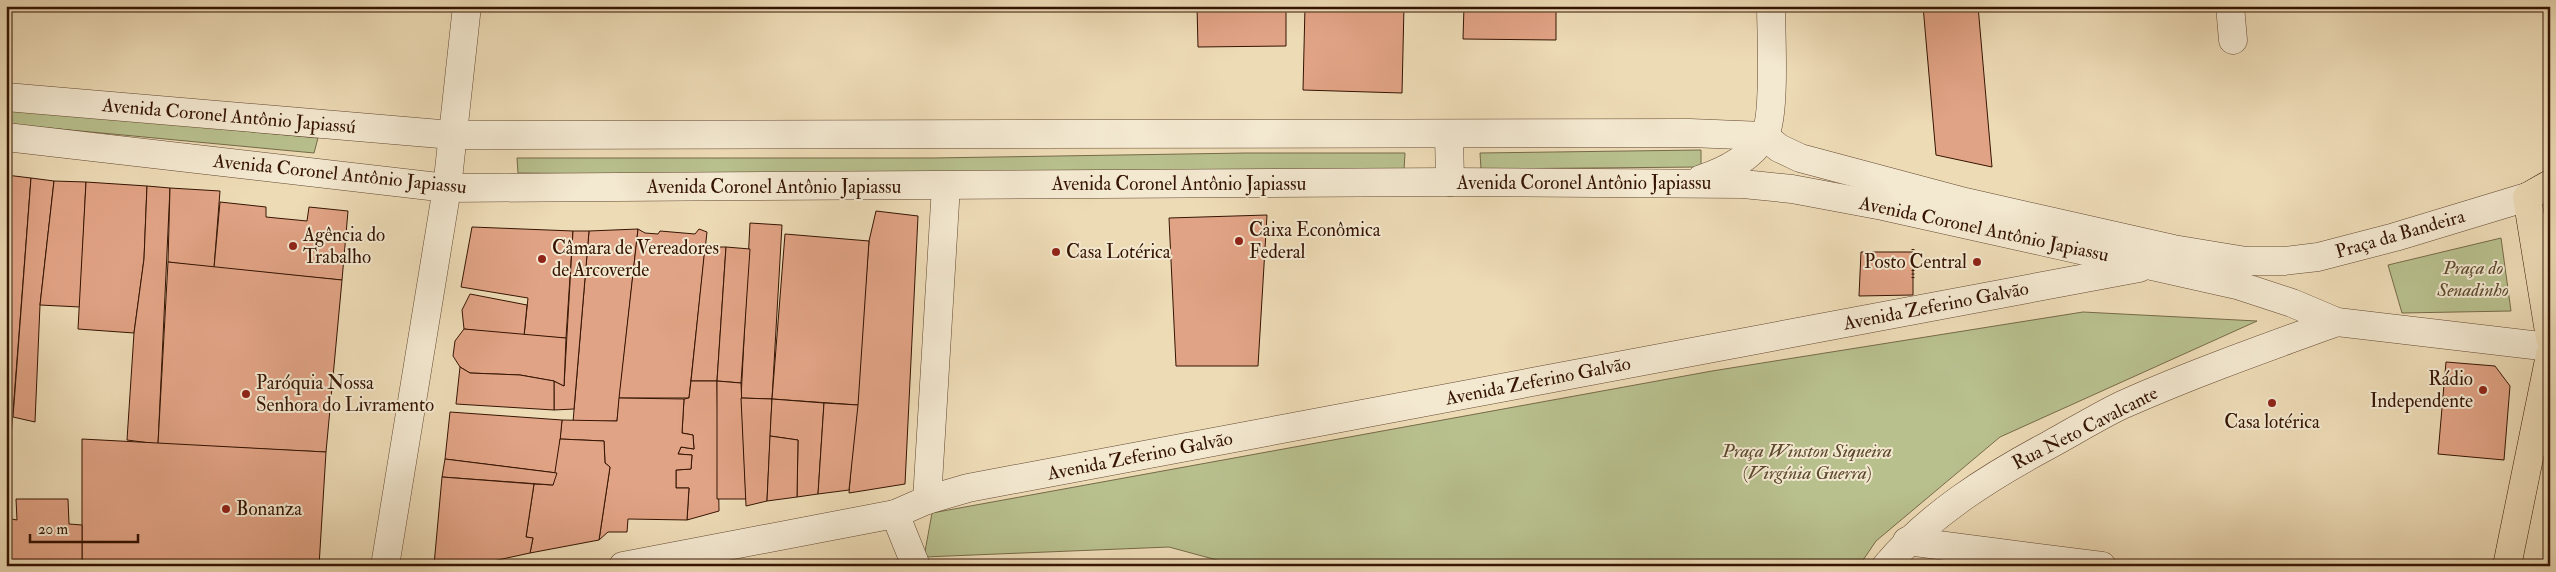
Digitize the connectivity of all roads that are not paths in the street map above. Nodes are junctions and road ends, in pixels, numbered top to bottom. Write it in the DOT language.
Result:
graph roads {
  1 [pos="466,6"];
  2 [pos="1772,6"];
  3 [pos="2230,6"];
  4 [pos="2234,40"];
  5 [pos="6,97"];
  6 [pos="1449,134"];
  7 [pos="452,135"];
  8 [pos="1764,136"];
  9 [pos="6,137"];
  10 [pos="1450,182"];
  11 [pos="1691,183"];
  12 [pos="946,186"];
  13 [pos="447,188"];
  14 [pos="2538,190"];
  15 [pos="2150,266"];
  16 [pos="2337,322"];
  17 [pos="2550,338"];
  18 [pos="2550,347"];
  19 [pos="2550,355"];
  20 [pos="927,500"];
  21 [pos="895,514"];
  22 [pos="1907,541"];
  23 [pos="385,566"];
  24 [pos="624,566"];
  25 [pos="916,566"];
  26 [pos="1886,566"];
  27 [pos="2102,566"];
  28 [pos="2507,566"];
  1 -- 7 [label="street"];
  2 -- 8 [label="street"];
  3 -- 4 [label="street"];
  5 -- 7 [label="street, Avenida Coronel Antônio Japiassú"];
  6 -- 7 [label="street"];
  6 -- 8 [label="street"];
  6 -- 10 [label="street"];
  7 -- 13 [label="street"];
  8 -- 11 [label="street"];
  8 -- 14 [label="street, Praça da Bandeira"];
  9 -- 13 [label="street, Avenida Coronel Antônio Japiassu"];
  10 -- 11 [label="street, Avenida Coronel Antônio Japiassu"];
  10 -- 12 [label="street, Avenida Coronel Antônio Japiassu"];
  11 -- 15 [label="street, Avenida Coronel Antônio Japiassu"];
  12 -- 13 [label="street, Avenida Coronel Antônio Japiassu"];
  12 -- 20 [label="street"];
  13 -- 23 [label="street"];
  14 -- 17 [label="main road"];
  15 -- 16 [label="street, Avenida Coronel Antônio Japiassu"];
  15 -- 20 [label="street, Avenida Zeferino Galvão"];
  16 -- 18 [label="street"];
  16 -- 22 [label="street, Rua Neto Cavalcante"];
  19 -- 28 [label="main road"];
  20 -- 21 [label="street, Avenida Zeferino Galvão"];
  21 -- 24 [label="street"];
  21 -- 25 [label="street"];
  22 -- 26 [label="street, Rua Neto Cavalcante"];
  22 -- 27 [label="street"];
}
